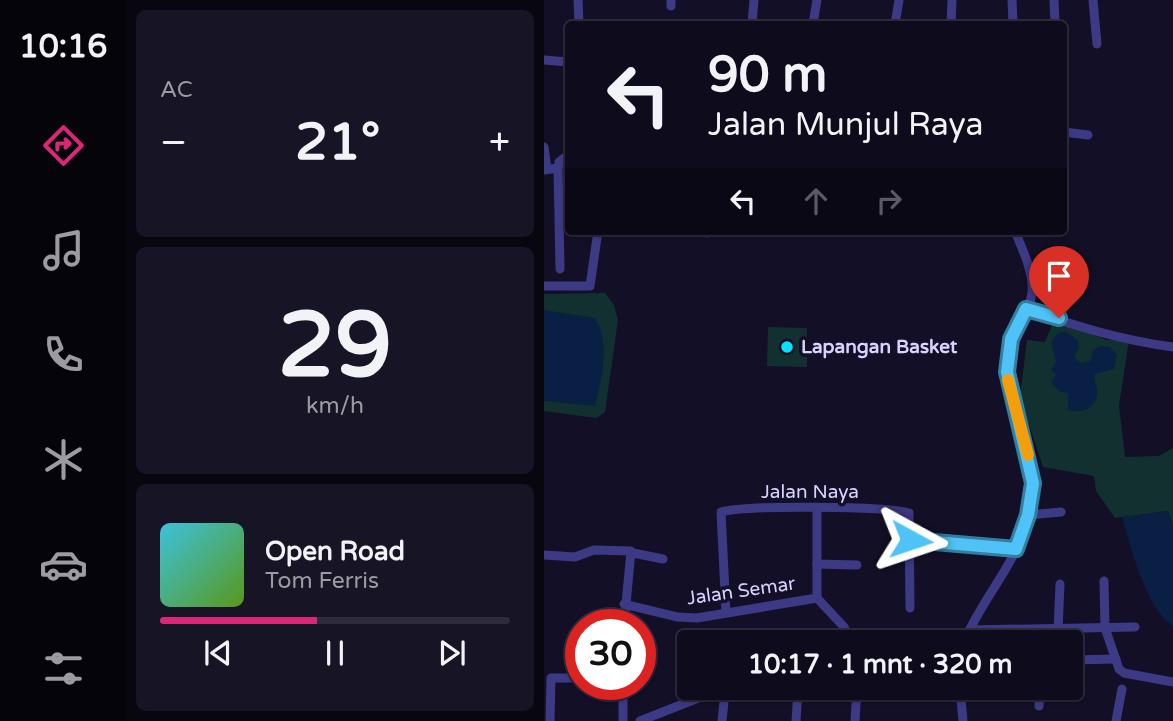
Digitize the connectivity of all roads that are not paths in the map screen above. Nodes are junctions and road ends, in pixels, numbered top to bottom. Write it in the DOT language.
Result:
graph roads {
  1 [pos="578,0"];
  2 [pos="754,0"];
  3 [pos="818,0"];
  4 [pos="899,0"];
  5 [pos="952,0"];
  6 [pos="1012,0"];
  7 [pos="1053,0"];
  8 [pos="1093,0"];
  9 [pos="578,21"];
  10 [pos="752,21"];
  11 [pos="814,21"];
  12 [pos="896,21"];
  13 [pos="951,21"];
  14 [pos="1013,21"];
  15 [pos="1055,21"];
  16 [pos="1097,44"];
  17 [pos="544,60"];
  18 [pos="565,62"];
  19 [pos="1067,132"];
  20 [pos="1088,135"];
  21 [pos="544,147"];
  22 [pos="565,157"];
  23 [pos="558,168"];
  24 [pos="545,169"];
  25 [pos="597,235"];
  26 [pos="1016,235"];
  27 [pos="560,269"];
  28 [pos="544,286"];
  29 [pos="1026,309"];
  30 [pos="1173,347"];
  31 [pos="817,509"];
  32 [pos="1061,512"];
  33 [pos="1028,515"];
  34 [pos="911,540"];
  35 [pos="1016,549"];
  36 [pos="633,553"];
  37 [pos="544,555"];
  38 [pos="663,559"];
  39 [pos="817,564"];
  40 [pos="857,565"];
  41 [pos="1104,581"];
  42 [pos="1060,584"];
  43 [pos="817,598"];
  44 [pos="624,604"];
  45 [pos="910,608"];
  46 [pos="624,609"];
  47 [pos="726,612"];
  48 [pos="1135,627"];
  49 [pos="1105,628"];
  50 [pos="969,629"];
  51 [pos="845,630"];
  52 [pos="1004,630"];
  53 [pos="1058,630"];
  54 [pos="1116,659"];
  55 [pos="1083,660"];
  56 [pos="565,678"];
  57 [pos="1173,682"];
  58 [pos="1122,689"];
  59 [pos="623,700"];
  60 [pos="693,700"];
  61 [pos="724,700"];
  62 [pos="797,700"];
  63 [pos="856,700"];
  64 [pos="961,700"];
  65 [pos="1039,700"];
  66 [pos="1039,706"];
  67 [pos="550,721"];
  68 [pos="623,721"];
  69 [pos="640,721"];
  70 [pos="722,721"];
  71 [pos="796,721"];
  72 [pos="855,721"];
  73 [pos="963,721"];
  74 [pos="1116,721"];
  1 -- 9 [label="street"];
  2 -- 10 [label="street"];
  3 -- 11 [label="street"];
  4 -- 12 [label="street"];
  5 -- 13 [label="street"];
  6 -- 14 [label="street"];
  7 -- 15 [label="street"];
  8 -- 16 [label="street"];
  17 -- 18 [label="street"];
  19 -- 20 [label="street"];
  21 -- 24 [label="street"];
  22 -- 23 [label="street"];
  23 -- 24 [label="street"];
  23 -- 27 [label="street"];
  25 -- 28 [label="street"];
  26 -- 29 [label="street"];
  29 -- 30 [label="street"];
  29 -- 33 [label="street"];
  31 -- 34 [label="street, Jalan Naya"];
  31 -- 39 [label="street, Jalan Semar"];
  31 -- 47 [label="street, Jalan Naya"];
  32 -- 33 [label="street"];
  33 -- 35 [label="street"];
  34 -- 35 [label="street"];
  34 -- 45 [label="street"];
  35 -- 50 [label="street"];
  36 -- 37 [label="street"];
  36 -- 38 [label="street"];
  36 -- 44 [label="street"];
  39 -- 40 [label="street"];
  39 -- 43 [label="street, Jalan Semar"];
  41 -- 49 [label="street"];
  42 -- 53 [label="street"];
  43 -- 47 [label="street, Jalan Semar"];
  43 -- 51 [label="street"];
  44 -- 46 [label="street"];
  44 -- 47 [label="street, Jalan Semar"];
  48 -- 49 [label="street"];
  49 -- 53 [label="street"];
  49 -- 54 [label="street"];
  50 -- 52 [label="street"];
  54 -- 55 [label="street"];
  54 -- 57 [label="street"];
  56 -- 67 [label="street"];
  58 -- 74 [label="street"];
  59 -- 68 [label="street"];
  60 -- 69 [label="street"];
  61 -- 70 [label="street"];
  62 -- 71 [label="street"];
  63 -- 72 [label="street"];
  64 -- 73 [label="street"];
  65 -- 66 [label="street"];
}
